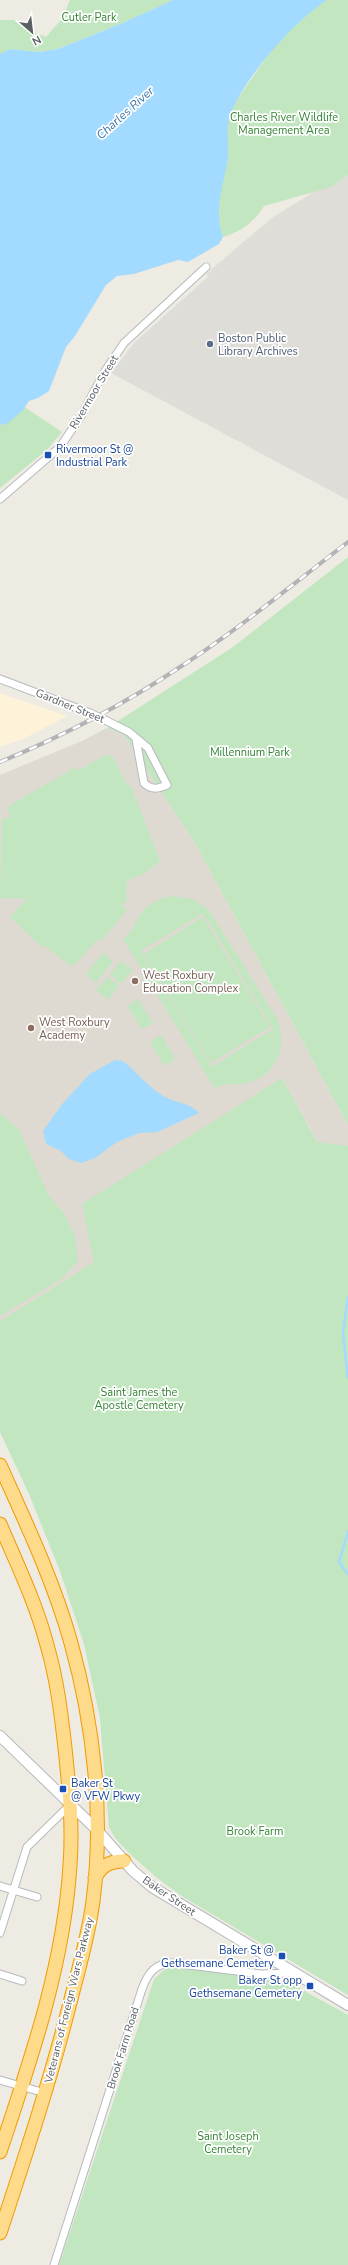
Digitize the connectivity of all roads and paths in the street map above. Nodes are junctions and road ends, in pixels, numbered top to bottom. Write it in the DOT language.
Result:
graph roads {
  1 [pos="206,267"];
  2 [pos="0,499"];
  3 [pos="0,679"];
  4 [pos="136,739"];
  5 [pos="0,1465"];
  6 [pos="0,1524"];
  7 [pos="0,1736"];
  8 [pos="70,1805"];
  9 [pos="96,1830"];
  10 [pos="124,1861"];
  11 [pos="95,1878"];
  12 [pos="0,1886"];
  13 [pos="14,1890"];
  14 [pos="37,1897"];
  15 [pos="0,1933"];
  16 [pos="294,1973"];
  17 [pos="0,1974"];
  18 [pos="22,1981"];
  19 [pos="348,2005"];
  20 [pos="0,2080"];
  21 [pos="22,2088"];
  22 [pos="45,2093"];
  23 [pos="0,2152"];
  24 [pos="0,2233"];
  25 [pos="54,2265"];
  1 -- 2 [label="street, Rivermoor Street"];
  3 -- 4 [label="street, Gardner Street, bridge"];
  4 -- 4 [label="street, Gardner Street"];
  5 -- 9 [label="highway, Veterans of Foreign Wars Parkway"];
  6 -- 8 [label="highway, Veterans of Foreign Wars Parkway"];
  7 -- 8 [label="street, Baker Street"];
  8 -- 9 [label="street, Baker Street"];
  8 -- 13 [label="street"];
  8 -- 21 [label="highway, Veterans of Foreign Wars Parkway"];
  9 -- 10 [label="street, Baker Street"];
  9 -- 11 [label="highway, Veterans of Foreign Wars Parkway"];
  10 -- 11 [label="highway"];
  10 -- 16 [label="street, Baker Street"];
  11 -- 22 [label="highway, Veterans of Foreign Wars Parkway"];
  12 -- 13 [label="street"];
  13 -- 14 [label="street"];
  13 -- 15 [label="street"];
  16 -- 19 [label="street, Baker Street"];
  16 -- 25 [label="street, Brook Farm Road"];
  17 -- 18 [label="street"];
  20 -- 21 [label="street"];
  21 -- 22 [label="street"];
  21 -- 23 [label="highway, Veterans of Foreign Wars Parkway"];
  22 -- 24 [label="highway, Veterans of Foreign Wars Parkway"];
}
